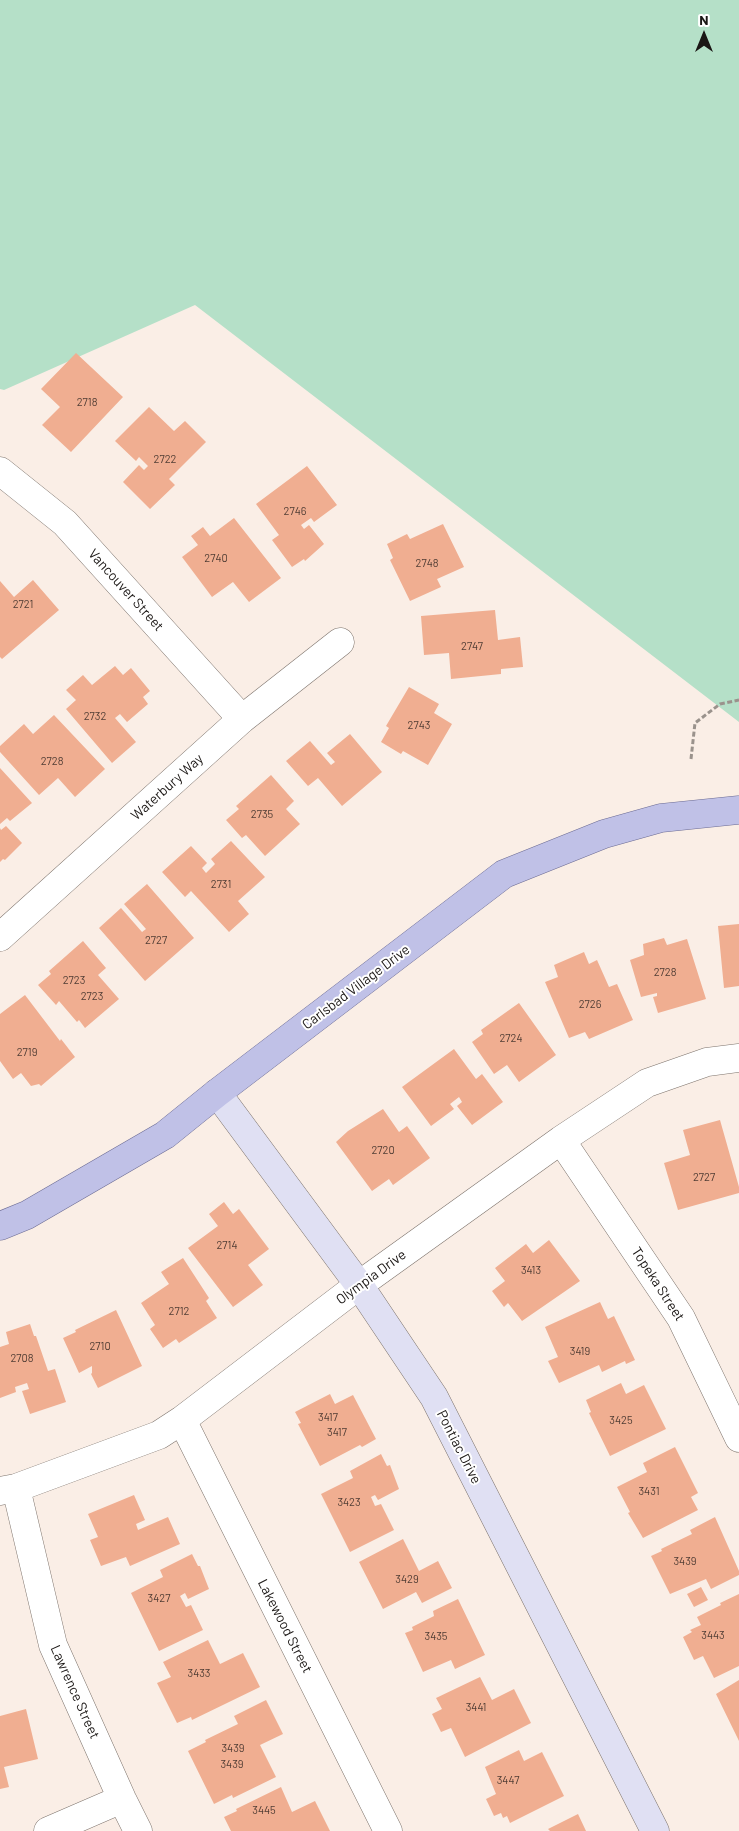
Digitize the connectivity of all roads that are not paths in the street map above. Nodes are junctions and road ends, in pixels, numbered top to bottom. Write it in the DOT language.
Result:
graph roads {
  1 [pos="0,471"];
  2 [pos="340,642"];
  3 [pos="242,719"];
  4 [pos="739,810"];
  5 [pos="0,937"];
  6 [pos="739,1058"];
  7 [pos="217,1093"];
  8 [pos="561,1140"];
  9 [pos="0,1226"];
  10 [pos="359,1285"];
  11 [pos="182,1420"];
  12 [pos="739,1438"];
  13 [pos="8,1490"];
  14 [pos="122,1799"];
  15 [pos="48,1831"];
  16 [pos="138,1831"];
  17 [pos="388,1831"];
  18 [pos="654,1831"];
  1 -- 3 [label="street, Vancouver Street"];
  2 -- 3 [label="street, Waterbury Way"];
  3 -- 5 [label="street, Waterbury Way"];
  4 -- 7 [label="main road, Carlsbad Village Drive"];
  6 -- 8 [label="street, Olympia Drive"];
  7 -- 9 [label="main road, Carlsbad Village Drive"];
  7 -- 10 [label="main road, Pontiac Drive"];
  8 -- 10 [label="street, Olympia Drive"];
  8 -- 12 [label="street, Topeka Street"];
  10 -- 11 [label="street, Olympia Drive"];
  10 -- 18 [label="main road, Pontiac Drive"];
  11 -- 13 [label="street, Olympia Drive"];
  11 -- 17 [label="street, Lakewood Street"];
  13 -- 14 [label="street, Lawrence Street"];
  14 -- 15 [label="street"];
  14 -- 16 [label="street, Lawrence Street"];
}
